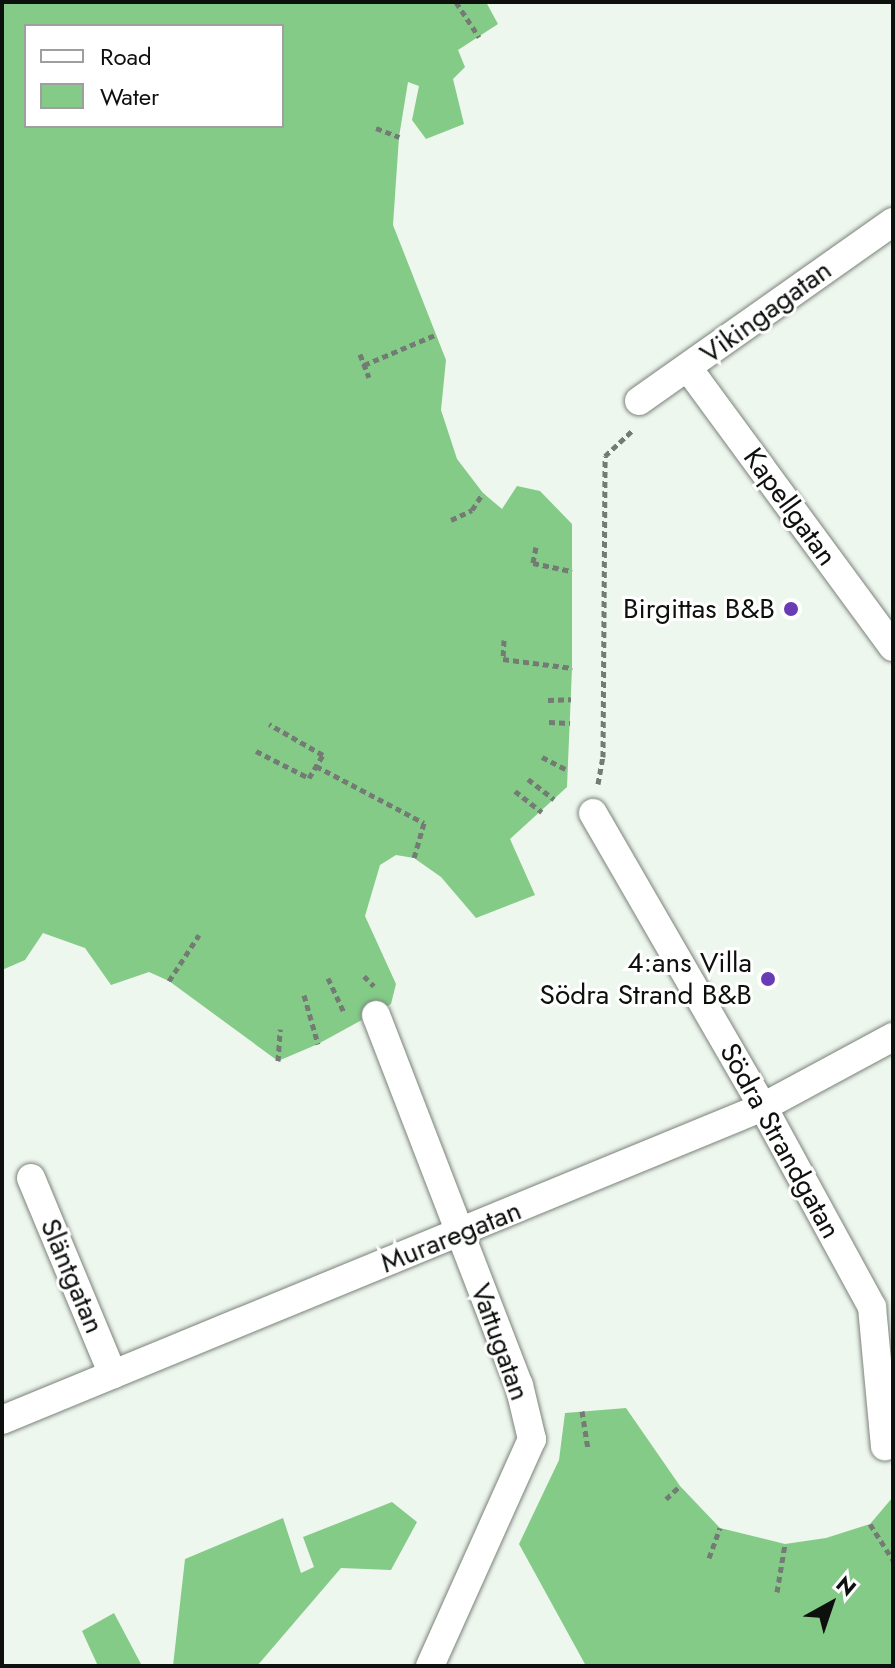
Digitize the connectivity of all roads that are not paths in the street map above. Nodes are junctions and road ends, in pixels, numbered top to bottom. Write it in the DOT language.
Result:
graph roads {
  1 [pos="893,222"];
  2 [pos="688,368"];
  3 [pos="639,401"];
  4 [pos="893,647"];
  5 [pos="593,813"];
  6 [pos="376,1015"];
  7 [pos="893,1037"];
  8 [pos="763,1107"];
  9 [pos="31,1178"];
  10 [pos="459,1234"];
  11 [pos="113,1375"];
  12 [pos="2,1420"];
  13 [pos="885,1446"];
  14 [pos="430,1666"];
  1 -- 2 [label="street, Vikingagatan"];
  2 -- 3 [label="street, Vikingagatan"];
  2 -- 4 [label="street, Kapellgatan"];
  5 -- 8 [label="street, Södra Strandgatan"];
  6 -- 10 [label="street, Vattugatan"];
  7 -- 8 [label="street, Muraregatan"];
  8 -- 10 [label="street, Muraregatan"];
  8 -- 13 [label="street, Södra Strandgatan"];
  9 -- 11 [label="street, Släntgatan"];
  10 -- 11 [label="street, Muraregatan"];
  10 -- 14 [label="street, Vattugatan"];
  11 -- 12 [label="street, Muraregatan"];
}
